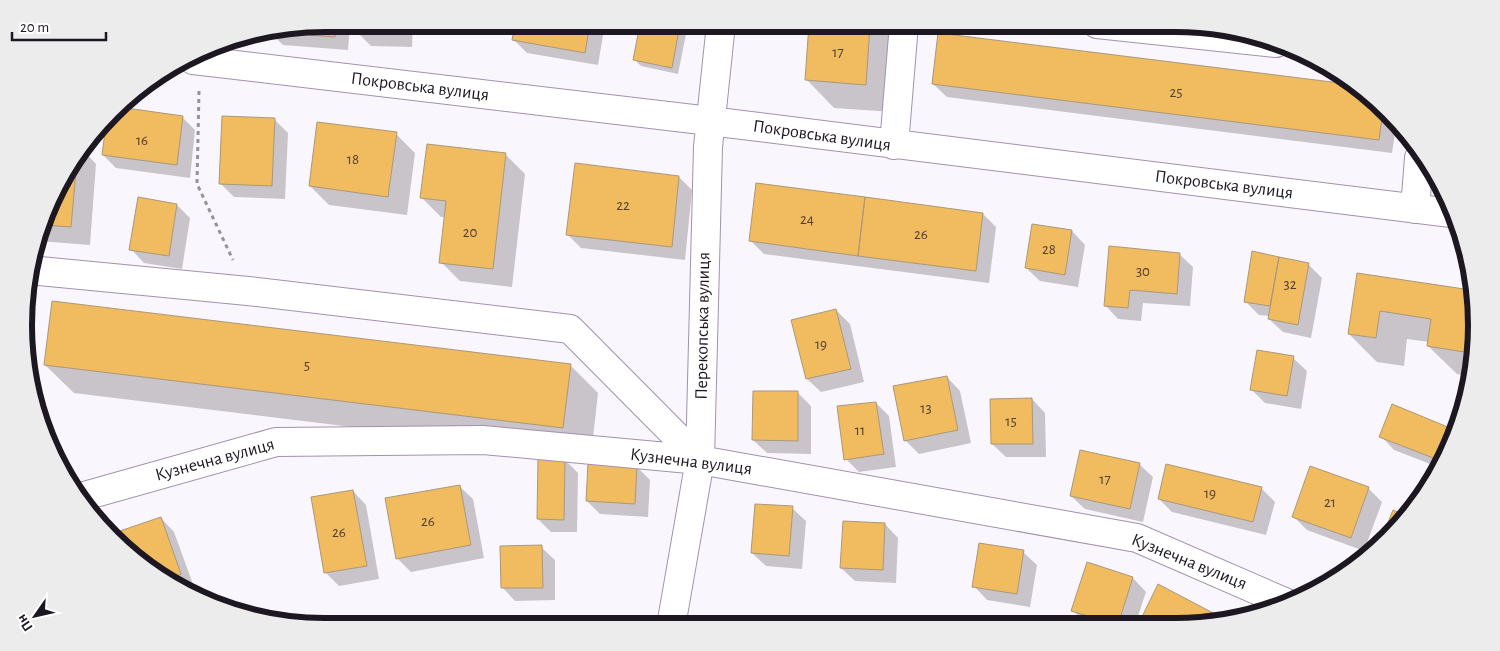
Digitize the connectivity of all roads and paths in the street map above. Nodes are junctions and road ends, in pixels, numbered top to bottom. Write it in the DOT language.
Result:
graph roads {
  1 [pos="720,33"];
  2 [pos="903,33"];
  3 [pos="1186,33"];
  4 [pos="1225,37"];
  5 [pos="200,61"];
  6 [pos="199,91"];
  7 [pos="710,121"];
  8 [pos="894,145"];
  9 [pos="1419,164"];
  10 [pos="1415,209"];
  11 [pos="1445,212"];
  12 [pos="38,271"];
  13 [pos="248,291"];
  14 [pos="700,460"];
  15 [pos="87,495"];
  16 [pos="1278,599"];
  17 [pos="672,618"];
  1 -- 7 [label="street, Перекопська вулиця"];
  2 -- 8 [label="street"];
  3 -- 4 [label="street"];
  5 -- 7 [label="street, Покровська вулиця"];
  6 -- 13 [label="path"];
  7 -- 8 [label="street, Покровська вулиця"];
  7 -- 14 [label="street, Перекопська вулиця"];
  8 -- 10 [label="street, Покровська вулиця"];
  9 -- 10 [label="street"];
  10 -- 11 [label="street, Покровська вулиця"];
  12 -- 13 [label="street"];
  13 -- 14 [label="street"];
  14 -- 15 [label="street, Кузнечна вулиця"];
  14 -- 16 [label="street, Кузнечна вулиця"];
  14 -- 17 [label="street, Перекопська вулиця"];
}
